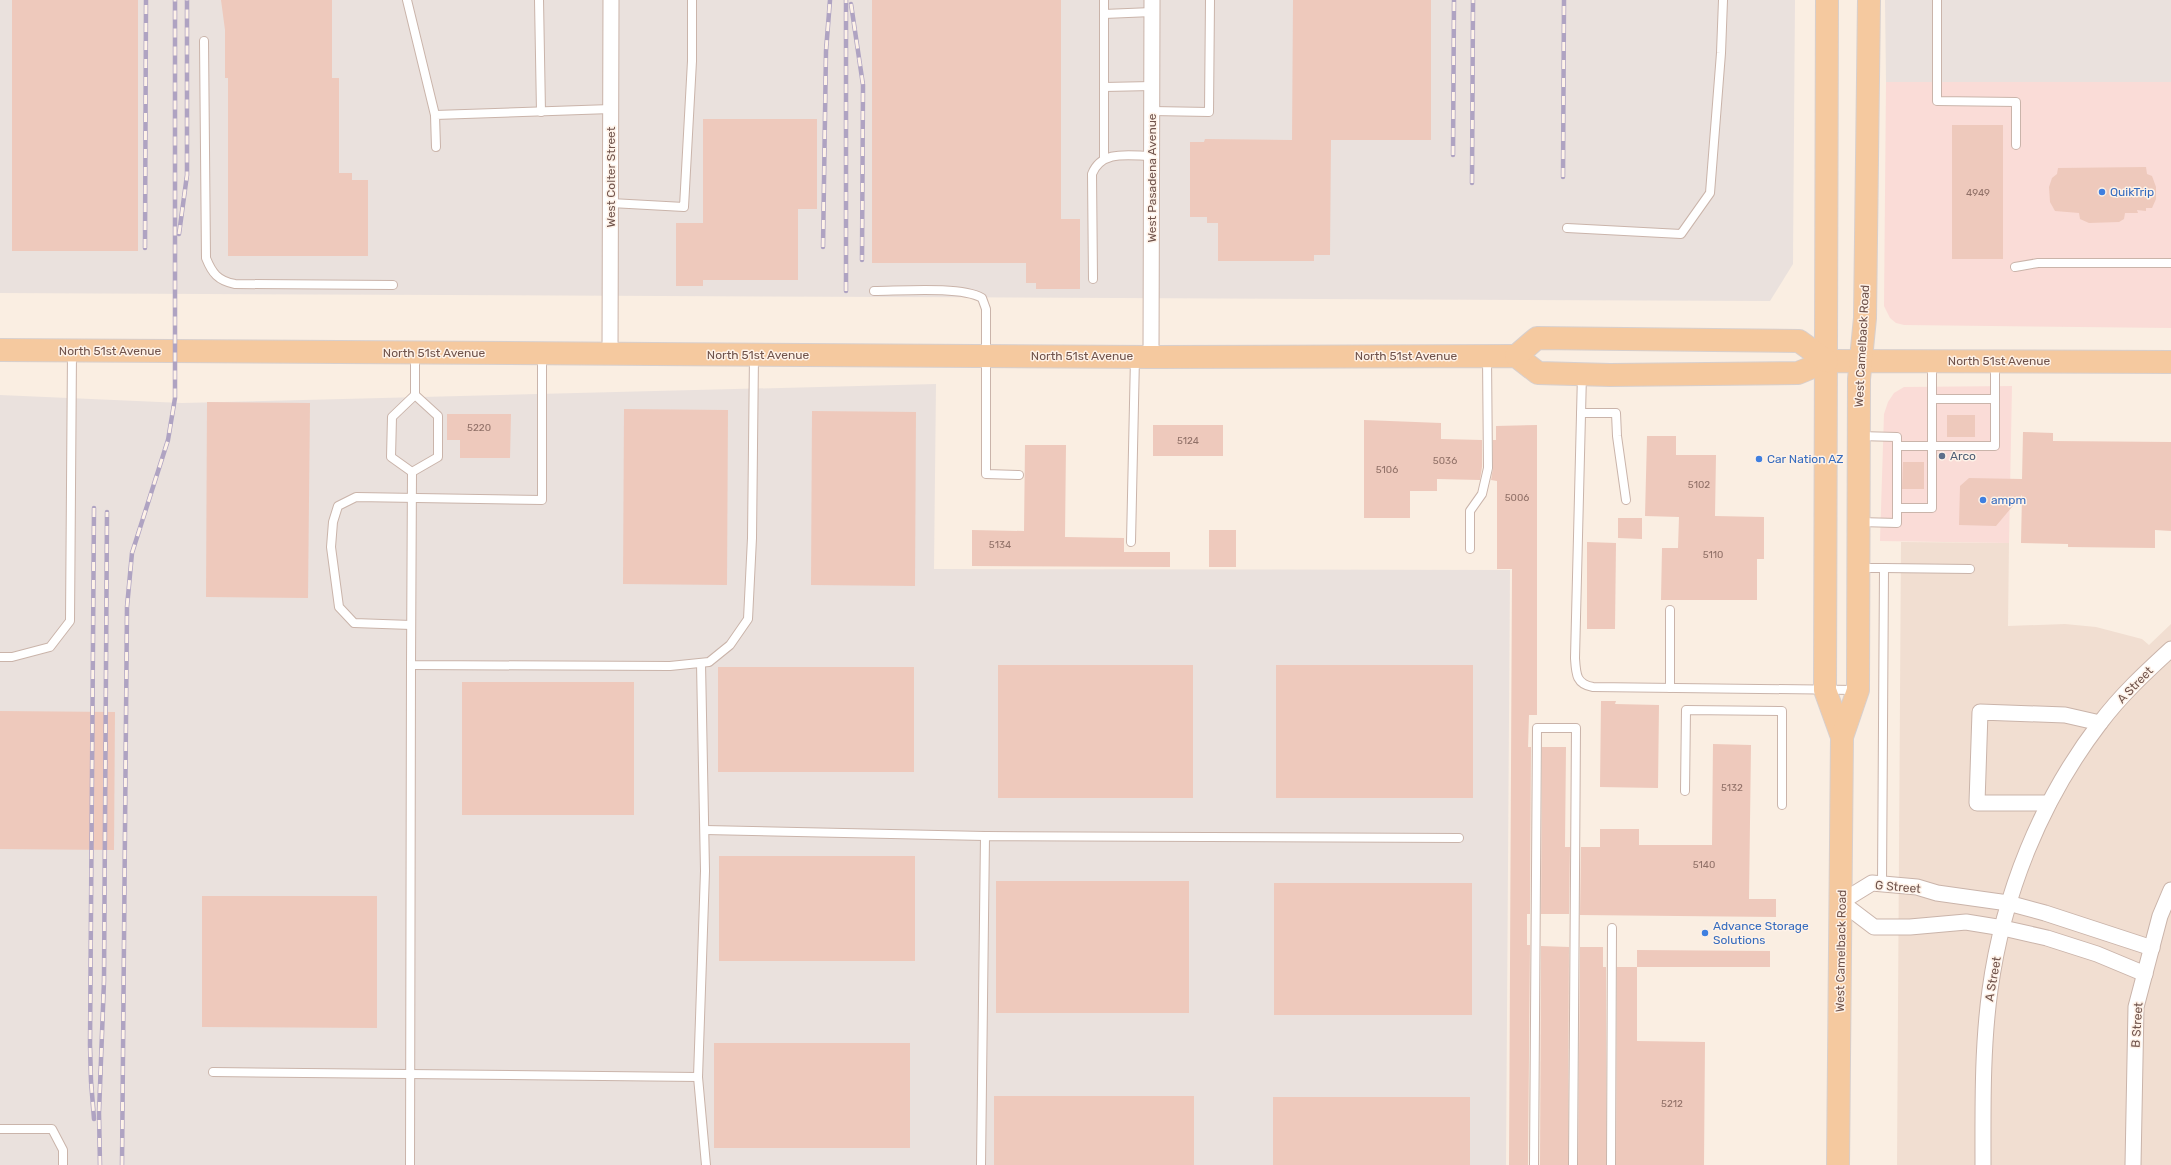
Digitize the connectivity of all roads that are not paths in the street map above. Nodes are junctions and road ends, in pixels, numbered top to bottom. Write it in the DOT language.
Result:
graph roads {
  1 [pos="407,0"];
  2 [pos="539,0"];
  3 [pos="611,0"];
  4 [pos="692,0"];
  5 [pos="1104,0"];
  6 [pos="1210,0"];
  7 [pos="1723,0"];
  8 [pos="1827,0"];
  9 [pos="1869,0"];
  10 [pos="1937,0"];
  11 [pos="1152,6"];
  12 [pos="1104,14"];
  13 [pos="204,41"];
  14 [pos="1152,86"];
  15 [pos="1104,87"];
  16 [pos="611,109"];
  17 [pos="1152,111"];
  18 [pos="541,112"];
  19 [pos="435,115"];
  20 [pos="2016,145"];
  21 [pos="436,147"];
  22 [pos="1152,156"];
  23 [pos="1104,158"];
  24 [pos="611,203"];
  25 [pos="1567,228"];
  26 [pos="2171,263"];
  27 [pos="2015,267"];
  28 [pos="1093,280"];
  29 [pos="393,285"];
  30 [pos="874,291"];
  31 [pos="0,350"];
  32 [pos="72,351"];
  33 [pos="415,353"];
  34 [pos="542,354"];
  35 [pos="610,354"];
  36 [pos="754,355"];
  37 [pos="986,356"];
  38 [pos="1487,356"];
  39 [pos="1516,356"];
  40 [pos="1143,357"];
  41 [pos="1827,361"];
  42 [pos="1860,361"];
  43 [pos="1932,361"];
  44 [pos="1995,361"];
  45 [pos="2171,362"];
  46 [pos="1582,374"];
  47 [pos="415,395"];
  48 [pos="1932,398"];
  49 [pos="1995,399"];
  50 [pos="1581,413"];
  51 [pos="1859,436"];
  52 [pos="1897,446"];
  53 [pos="1933,446"];
  54 [pos="412,472"];
  55 [pos="1019,475"];
  56 [pos="412,499"];
  57 [pos="1626,500"];
  58 [pos="1897,508"];
  59 [pos="1859,522"];
  60 [pos="1131,542"];
  61 [pos="1470,549"];
  62 [pos="1859,568"];
  63 [pos="1884,568"];
  64 [pos="1970,569"];
  65 [pos="1670,610"];
  66 [pos="411,625"];
  67 [pos="2171,648"];
  68 [pos="0,657"];
  69 [pos="700,663"];
  70 [pos="411,664"];
  71 [pos="1670,688"];
  72 [pos="1825,690"];
  73 [pos="1858,690"];
  74 [pos="2100,723"];
  75 [pos="1842,737"];
  76 [pos="1685,791"];
  77 [pos="2049,803"];
  78 [pos="1782,805"];
  79 [pos="705,830"];
  80 [pos="985,836"];
  81 [pos="1459,838"];
  82 [pos="1882,884"];
  83 [pos="2171,890"];
  84 [pos="1841,902"];
  85 [pos="2008,903"];
  86 [pos="1612,928"];
  87 [pos="2003,928"];
  88 [pos="2152,948"];
  89 [pos="2145,974"];
  90 [pos="214,1072"];
  91 [pos="410,1075"];
  92 [pos="698,1077"];
  93 [pos="0,1129"];
  94 [pos="63,1165"];
  95 [pos="410,1165"];
  96 [pos="706,1165"];
  97 [pos="981,1165"];
  98 [pos="1534,1165"];
  99 [pos="1573,1165"];
  100 [pos="1611,1165"];
  101 [pos="1838,1165"];
  102 [pos="1983,1165"];
  103 [pos="2133,1165"];
  1 -- 19 [label="lane"];
  2 -- 18 [label="lane"];
  3 -- 16 [label="street, West Colter Street"];
  4 -- 24 [label="lane"];
  5 -- 12 [label="lane"];
  6 -- 17 [label="lane"];
  7 -- 25 [label="lane"];
  8 -- 41 [label="main road, West Camelback Road"];
  9 -- 42 [label="main road, West Camelback Road"];
  10 -- 20 [label="lane"];
  11 -- 12 [label="lane"];
  11 -- 14 [label="street, West Pasadena Avenue"];
  12 -- 15 [label="lane"];
  13 -- 29 [label="lane"];
  14 -- 15 [label="lane"];
  14 -- 17 [label="street, West Pasadena Avenue"];
  15 -- 23 [label="lane"];
  16 -- 18 [label="lane"];
  16 -- 24 [label="street, West Colter Street"];
  17 -- 22 [label="street, West Pasadena Avenue"];
  18 -- 19 [label="lane"];
  19 -- 21 [label="lane"];
  22 -- 23 [label="lane"];
  22 -- 40 [label="street, West Pasadena Avenue"];
  23 -- 28 [label="lane"];
  24 -- 35 [label="street, West Colter Street"];
  26 -- 27 [label="lane"];
  30 -- 37 [label="lane"];
  31 -- 32 [label="main road, North 51st Avenue"];
  32 -- 33 [label="main road, North 51st Avenue"];
  32 -- 68 [label="lane"];
  33 -- 34 [label="main road, North 51st Avenue"];
  33 -- 47 [label="lane"];
  34 -- 35 [label="main road, North 51st Avenue"];
  34 -- 56 [label="lane"];
  35 -- 36 [label="main road, North 51st Avenue"];
  36 -- 37 [label="main road, North 51st Avenue"];
  36 -- 69 [label="lane"];
  37 -- 40 [label="main road, North 51st Avenue"];
  37 -- 55 [label="lane"];
  38 -- 39 [label="main road, North 51st Avenue"];
  38 -- 40 [label="main road, North 51st Avenue"];
  38 -- 61 [label="lane"];
  39 -- 41 [label="main road"];
  39 -- 46 [label="main road, North 51st Avenue"];
  40 -- 60 [label="lane"];
  41 -- 42 [label="main road, North 51st Avenue"];
  41 -- 46 [label="main road, North 51st Avenue"];
  41 -- 72 [label="main road, West Camelback Road"];
  42 -- 43 [label="main road, North 51st Avenue"];
  42 -- 51 [label="main road, West Camelback Road"];
  43 -- 44 [label="main road, North 51st Avenue"];
  43 -- 48 [label="lane"];
  44 -- 45 [label="main road, North 51st Avenue"];
  44 -- 49 [label="lane"];
  46 -- 50 [label="lane"];
  47 -- 54 [label="lane"];
  47 -- 54 [label="lane"];
  48 -- 49 [label="lane"];
  48 -- 53 [label="lane"];
  49 -- 53 [label="lane"];
  50 -- 57 [label="lane"];
  50 -- 71 [label="lane"];
  51 -- 52 [label="lane"];
  51 -- 59 [label="main road, West Camelback Road"];
  52 -- 53 [label="lane"];
  52 -- 58 [label="lane"];
  53 -- 58 [label="lane"];
  54 -- 56 [label="lane"];
  56 -- 66 [label="lane"];
  56 -- 66 [label="lane"];
  58 -- 59 [label="lane"];
  59 -- 62 [label="main road, West Camelback Road"];
  62 -- 63 [label="lane"];
  62 -- 73 [label="main road, West Camelback Road"];
  63 -- 64 [label="lane"];
  63 -- 82 [label="lane"];
  65 -- 71 [label="lane"];
  66 -- 70 [label="lane"];
  67 -- 74 [label="street, A Street"];
  69 -- 70 [label="lane"];
  69 -- 79 [label="lane"];
  70 -- 91 [label="lane"];
  71 -- 72 [label="lane"];
  72 -- 73 [label="lane"];
  72 -- 75 [label="main road, West Camelback Road"];
  73 -- 75 [label="main road, West Camelback Road"];
  74 -- 77 [label="street, A Street"];
  74 -- 77 [label="street"];
  75 -- 84 [label="main road, West Camelback Road"];
  76 -- 78 [label="lane"];
  77 -- 85 [label="street, A Street"];
  79 -- 80 [label="lane"];
  79 -- 92 [label="lane"];
  80 -- 81 [label="lane"];
  80 -- 97 [label="lane"];
  82 -- 84 [label="street, G Street"];
  82 -- 85 [label="street, G Street"];
  83 -- 88 [label="street, B Street"];
  84 -- 87 [label="street"];
  84 -- 101 [label="main road, West Camelback Road"];
  85 -- 87 [label="street, A Street"];
  85 -- 88 [label="street, G Street"];
  86 -- 100 [label="lane"];
  87 -- 89 [label="street"];
  87 -- 102 [label="street, A Street"];
  88 -- 89 [label="street, B Street"];
  89 -- 103 [label="street, B Street"];
  90 -- 91 [label="lane"];
  91 -- 92 [label="lane"];
  91 -- 95 [label="lane"];
  92 -- 96 [label="lane"];
  93 -- 94 [label="lane"];
  98 -- 99 [label="lane"];
}
